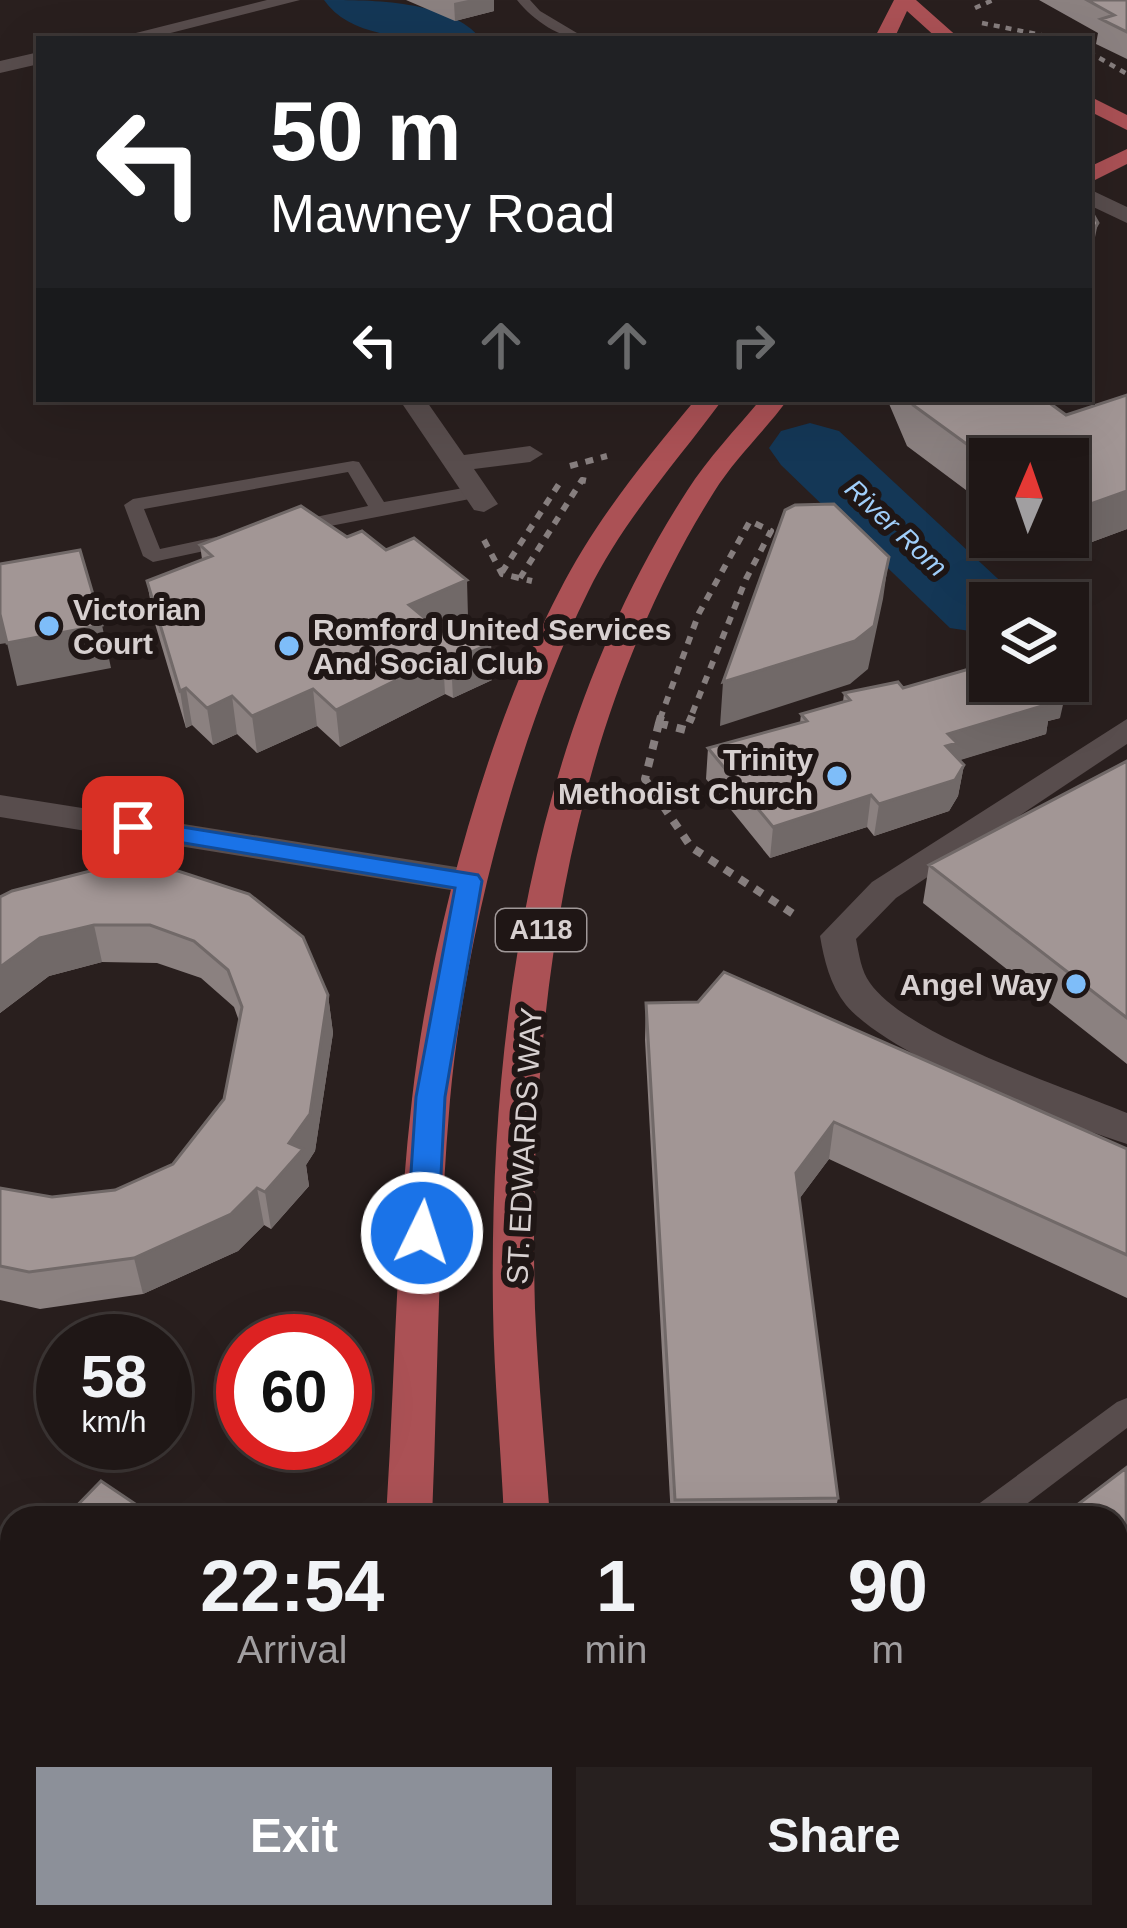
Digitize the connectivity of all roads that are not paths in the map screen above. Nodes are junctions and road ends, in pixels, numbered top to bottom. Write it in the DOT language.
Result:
graph roads {
  1 [pos="523,0"];
  2 [pos="904,0"];
  3 [pos="284,2"];
  4 [pos="139,36"];
  5 [pos="576,36"];
  6 [pos="886,36"];
  7 [pos="946,36"];
  8 [pos="36,59"];
  9 [pos="0,67"];
  10 [pos="1108,108"];
  11 [pos="1127,124"];
  12 [pos="1127,155"];
  13 [pos="1092,174"];
  14 [pos="1092,198"];
  15 [pos="1127,216"];
  16 [pos="414,402"];
  17 [pos="707,402"];
  18 [pos="773,402"];
  19 [pos="530,454"];
  20 [pos="453,464"];
  21 [pos="480,498"];
  22 [pos="380,509"];
  23 [pos="266,532"];
  24 [pos="244,537"];
  25 [pos="1127,729"];
  26 [pos="0,806"];
  27 [pos="469,881"];
  28 [pos="1127,1129"];
  29 [pos="1127,1411"];
  30 [pos="410,1506"];
  31 [pos="526,1506"];
  32 [pos="1000,1506"];
  1 -- 5 [label="lane"];
  2 -- 6 [label="main road"];
  2 -- 7 [label="main road"];
  3 -- 4 [label="street"];
  8 -- 9 [label="street"];
  10 -- 11 [label="main road"];
  12 -- 13 [label="main road"];
  14 -- 15 [label="street"];
  16 -- 20 [label="street"];
  17 -- 27 [label="main road, A118"];
  18 -- 31 [label="main road, ST. EDWARDS WAY / A118"];
  19 -- 20 [label="street"];
  20 -- 21 [label="street"];
  21 -- 22 [label="lane"];
  22 -- 23 [label="lane"];
  22 -- 24 [label="lane"];
  25 -- 28 [label="street"];
  26 -- 27 [label="street"];
  27 -- 30 [label="main road, A118"];
  29 -- 32 [label="lane"];
}
